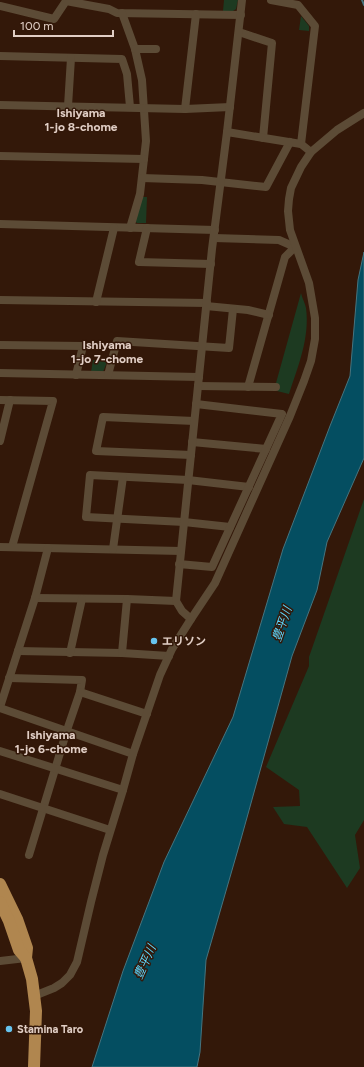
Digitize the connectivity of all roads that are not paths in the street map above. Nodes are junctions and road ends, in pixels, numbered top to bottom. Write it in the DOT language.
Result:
graph roads {
  1 [pos="104,0"];
  2 [pos="242,0"];
  3 [pos="272,0"];
  4 [pos="0,7"];
  5 [pos="109,10"];
  6 [pos="122,13"];
  7 [pos="196,14"];
  8 [pos="241,15"];
  9 [pos="239,32"];
  10 [pos="136,49"];
  11 [pos="156,49"];
  12 [pos="0,56"];
  13 [pos="71,58"];
  14 [pos="0,105"];
  15 [pos="68,106"];
  16 [pos="130,107"];
  17 [pos="230,107"];
  18 [pos="144,108"];
  19 [pos="186,108"];
  20 [pos="364,113"];
  21 [pos="227,132"];
  22 [pos="263,138"];
  23 [pos="290,142"];
  24 [pos="301,144"];
  25 [pos="311,152"];
  26 [pos="0,156"];
  27 [pos="144,159"];
  28 [pos="142,178"];
  29 [pos="221,182"];
  30 [pos="0,224"];
  31 [pos="114,228"];
  32 [pos="130,228"];
  33 [pos="147,228"];
  34 [pos="214,234"];
  35 [pos="296,247"];
  36 [pos="211,264"];
  37 [pos="0,300"];
  38 [pos="96,302"];
  39 [pos="207,305"];
  40 [pos="233,309"];
  41 [pos="269,315"];
  42 [pos="0,344"];
  43 [pos="202,346"];
  44 [pos="0,373"];
  45 [pos="76,375"];
  46 [pos="108,375"];
  47 [pos="199,377"];
  48 [pos="198,386"];
  49 [pos="248,387"];
  50 [pos="276,387"];
  51 [pos="0,400"];
  52 [pos="10,400"];
  53 [pos="196,404"];
  54 [pos="194,421"];
  55 [pos="0,441"];
  56 [pos="192,442"];
  57 [pos="266,449"];
  58 [pos="191,455"];
  59 [pos="123,477"];
  60 [pos="188,480"];
  61 [pos="249,487"];
  62 [pos="118,518"];
  63 [pos="184,522"];
  64 [pos="230,527"];
  65 [pos="0,547"];
  66 [pos="12,547"];
  67 [pos="48,548"];
  68 [pos="113,549"];
  69 [pos="181,551"];
  70 [pos="179,564"];
  71 [pos="35,598"];
  72 [pos="82,599"];
  73 [pos="127,599"];
  74 [pos="176,601"];
  75 [pos="191,619"];
  76 [pos="18,651"];
  77 [pos="122,652"];
  78 [pos="70,653"];
  79 [pos="168,656"];
  80 [pos="9,678"];
  81 [pos="80,692"];
  82 [pos="0,707"];
  83 [pos="147,714"];
  84 [pos="67,730"];
  85 [pos="0,751"];
  86 [pos="133,754"];
  87 [pos="56,769"];
  88 [pos="123,790"];
  89 [pos="0,794"];
  90 [pos="43,809"];
  91 [pos="110,830"];
  92 [pos="29,855"];
  93 [pos="0,884"];
  94 [pos="0,902"];
  95 [pos="26,958"];
  96 [pos="0,961"];
  97 [pos="34,996"];
  98 [pos="34,1067"];
  1 -- 5 [label="street"];
  2 -- 8 [label="street"];
  3 -- 24 [label="street"];
  4 -- 5 [label="street"];
  5 -- 6 [label="street"];
  6 -- 7 [label="street"];
  6 -- 10 [label="street"];
  7 -- 8 [label="street"];
  7 -- 19 [label="street"];
  8 -- 9 [label="street"];
  9 -- 17 [label="street"];
  9 -- 22 [label="street"];
  10 -- 11 [label="street"];
  10 -- 18 [label="street"];
  12 -- 13 [label="street"];
  13 -- 15 [label="street"];
  13 -- 16 [label="street"];
  14 -- 15 [label="street"];
  15 -- 16 [label="street"];
  16 -- 18 [label="street"];
  17 -- 19 [label="street"];
  17 -- 21 [label="street"];
  18 -- 19 [label="street"];
  18 -- 27 [label="street"];
  20 -- 25 [label="street"];
  21 -- 22 [label="street"];
  21 -- 29 [label="street"];
  22 -- 23 [label="street"];
  23 -- 24 [label="street"];
  23 -- 29 [label="street"];
  24 -- 25 [label="street"];
  25 -- 35 [label="street"];
  26 -- 27 [label="street"];
  27 -- 28 [label="street"];
  28 -- 29 [label="street"];
  28 -- 32 [label="street"];
  29 -- 34 [label="street"];
  30 -- 31 [label="street"];
  31 -- 32 [label="street"];
  31 -- 38 [label="street"];
  32 -- 33 [label="street"];
  33 -- 34 [label="street"];
  33 -- 36 [label="street"];
  34 -- 35 [label="street"];
  34 -- 36 [label="street"];
  35 -- 41 [label="street"];
  35 -- 75 [label="street"];
  36 -- 39 [label="street"];
  37 -- 38 [label="street"];
  38 -- 39 [label="street"];
  39 -- 40 [label="street"];
  39 -- 43 [label="street"];
  40 -- 41 [label="street"];
  40 -- 43 [label="street"];
  41 -- 49 [label="street"];
  42 -- 45 [label="street"];
  43 -- 46 [label="street"];
  43 -- 47 [label="street"];
  44 -- 45 [label="street"];
  45 -- 46 [label="street"];
  46 -- 47 [label="street"];
  47 -- 48 [label="street"];
  48 -- 49 [label="street"];
  48 -- 53 [label="street"];
  49 -- 50 [label="street"];
  51 -- 52 [label="street"];
  52 -- 55 [label="street"];
  52 -- 66 [label="street"];
  53 -- 54 [label="street"];
  53 -- 57 [label="street"];
  54 -- 56 [label="street"];
  54 -- 58 [label="street"];
  56 -- 57 [label="street"];
  56 -- 58 [label="street"];
  57 -- 61 [label="street"];
  58 -- 60 [label="street"];
  59 -- 60 [label="street"];
  59 -- 62 [label="street"];
  59 -- 62 [label="street"];
  60 -- 61 [label="street"];
  60 -- 63 [label="street"];
  61 -- 64 [label="street"];
  62 -- 63 [label="street"];
  62 -- 68 [label="street"];
  63 -- 64 [label="street"];
  63 -- 69 [label="street"];
  64 -- 70 [label="street"];
  65 -- 66 [label="street"];
  66 -- 67 [label="street"];
  67 -- 68 [label="street"];
  67 -- 71 [label="street"];
  68 -- 69 [label="street"];
  69 -- 70 [label="street"];
  70 -- 74 [label="street"];
  71 -- 72 [label="street"];
  71 -- 76 [label="street"];
  72 -- 73 [label="street"];
  72 -- 78 [label="street"];
  73 -- 74 [label="street"];
  73 -- 77 [label="street"];
  74 -- 75 [label="street"];
  75 -- 79 [label="street"];
  76 -- 78 [label="street"];
  76 -- 80 [label="street"];
  77 -- 78 [label="street"];
  77 -- 79 [label="street"];
  79 -- 83 [label="street"];
  80 -- 81 [label="street"];
  80 -- 82 [label="street"];
  81 -- 83 [label="street"];
  81 -- 84 [label="street"];
  82 -- 84 [label="street"];
  83 -- 86 [label="street"];
  84 -- 86 [label="street"];
  84 -- 87 [label="street"];
  85 -- 87 [label="street"];
  86 -- 88 [label="street"];
  87 -- 88 [label="street"];
  87 -- 90 [label="street"];
  88 -- 91 [label="street"];
  89 -- 90 [label="street"];
  90 -- 91 [label="street"];
  90 -- 92 [label="street"];
  91 -- 97 [label="street"];
  93 -- 95 [label="highway"];
  94 -- 95 [label="highway"];
  95 -- 96 [label="street"];
  95 -- 97 [label="highway"];
  97 -- 98 [label="highway"];
}
